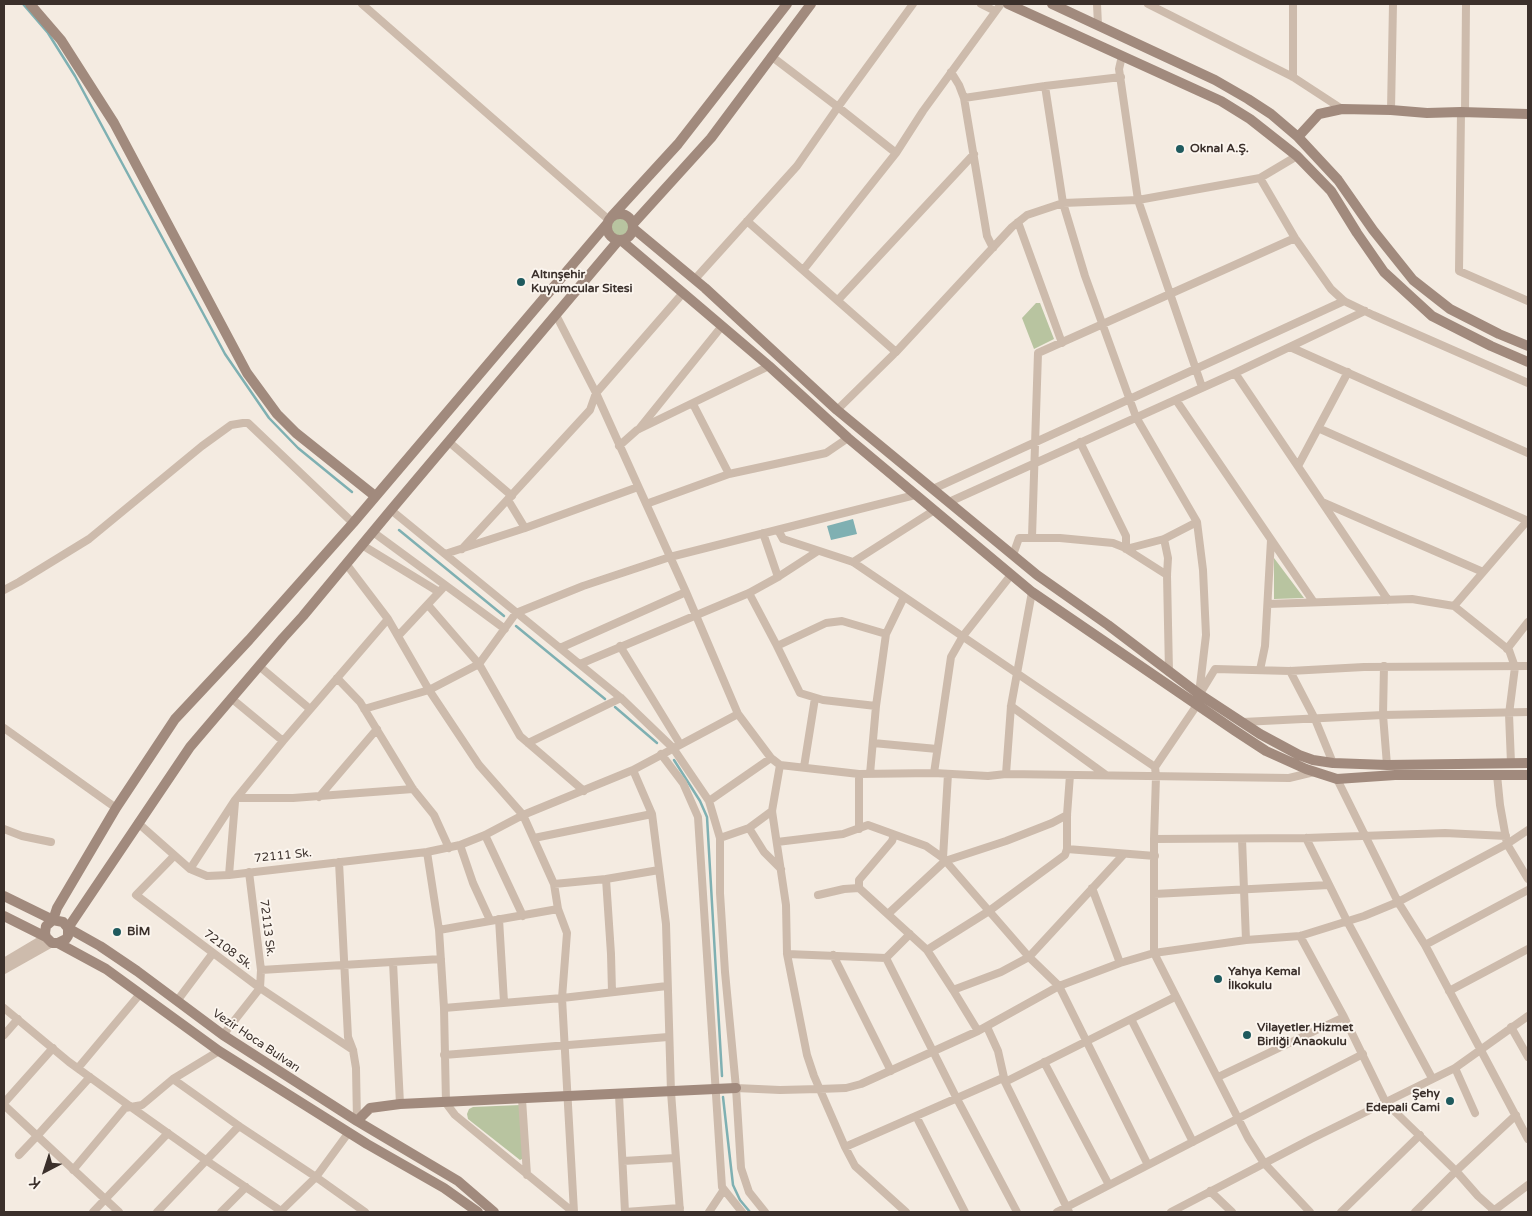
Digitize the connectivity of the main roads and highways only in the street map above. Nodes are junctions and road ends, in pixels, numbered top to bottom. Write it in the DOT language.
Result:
graph roads {
  1 [pos="30,4"];
  2 [pos="788,4"];
  3 [pos="811,4"];
  4 [pos="1008,4"];
  5 [pos="1052,4"];
  6 [pos="1528,114"];
  7 [pos="1298,137"];
  8 [pos="642,215"];
  9 [pos="610,220"];
  10 [pos="634,227"];
  11 [pos="645,238"];
  12 [pos="620,241"];
  13 [pos="633,250"];
  14 [pos="607,254"];
  15 [pos="1528,346"];
  16 [pos="1528,362"];
  17 [pos="375,496"];
  18 [pos="1528,763"];
  19 [pos="1528,776"];
  20 [pos="4,896"];
  21 [pos="4,916"];
  22 [pos="53,920"];
  23 [pos="68,928"];
  24 [pos="52,941"];
  25 [pos="736,1088"];
  26 [pos="357,1121"];
  27 [pos="474,1211"];
  28 [pos="494,1212"];
  1 -- 17 [label="main road"];
  2 -- 9 [label="main road"];
  3 -- 8 [label="main road"];
  4 -- 16 [label="main road"];
  5 -- 7 [label="main road"];
  6 -- 7 [label="main road"];
  7 -- 15 [label="main road"];
  8 -- 10 [label="main road"];
  8 -- 11 [label="main road"];
  9 -- 10 [label="main road"];
  9 -- 12 [label="main road"];
  9 -- 17 [label="main road"];
  10 -- 11 [label="main road"];
  10 -- 12 [label="main road"];
  11 -- 18 [label="main road"];
  12 -- 13 [label="main road"];
  12 -- 14 [label="main road"];
  13 -- 14 [label="main road"];
  13 -- 19 [label="main road"];
  14 -- 23 [label="main road"];
  17 -- 22 [label="main road"];
  20 -- 22 [label="main road, Vezir Hoca Bulvarı"];
  21 -- 24 [label="main road"];
  22 -- 23 [label="main road, Vezir Hoca Bulvarı"];
  22 -- 24 [label="main road"];
  23 -- 24 [label="main road"];
  23 -- 26 [label="main road, Vezir Hoca Bulvarı"];
  24 -- 27 [label="main road"];
  25 -- 26 [label="main road"];
  26 -- 28 [label="main road, Vezir Hoca Bulvarı"];
}
